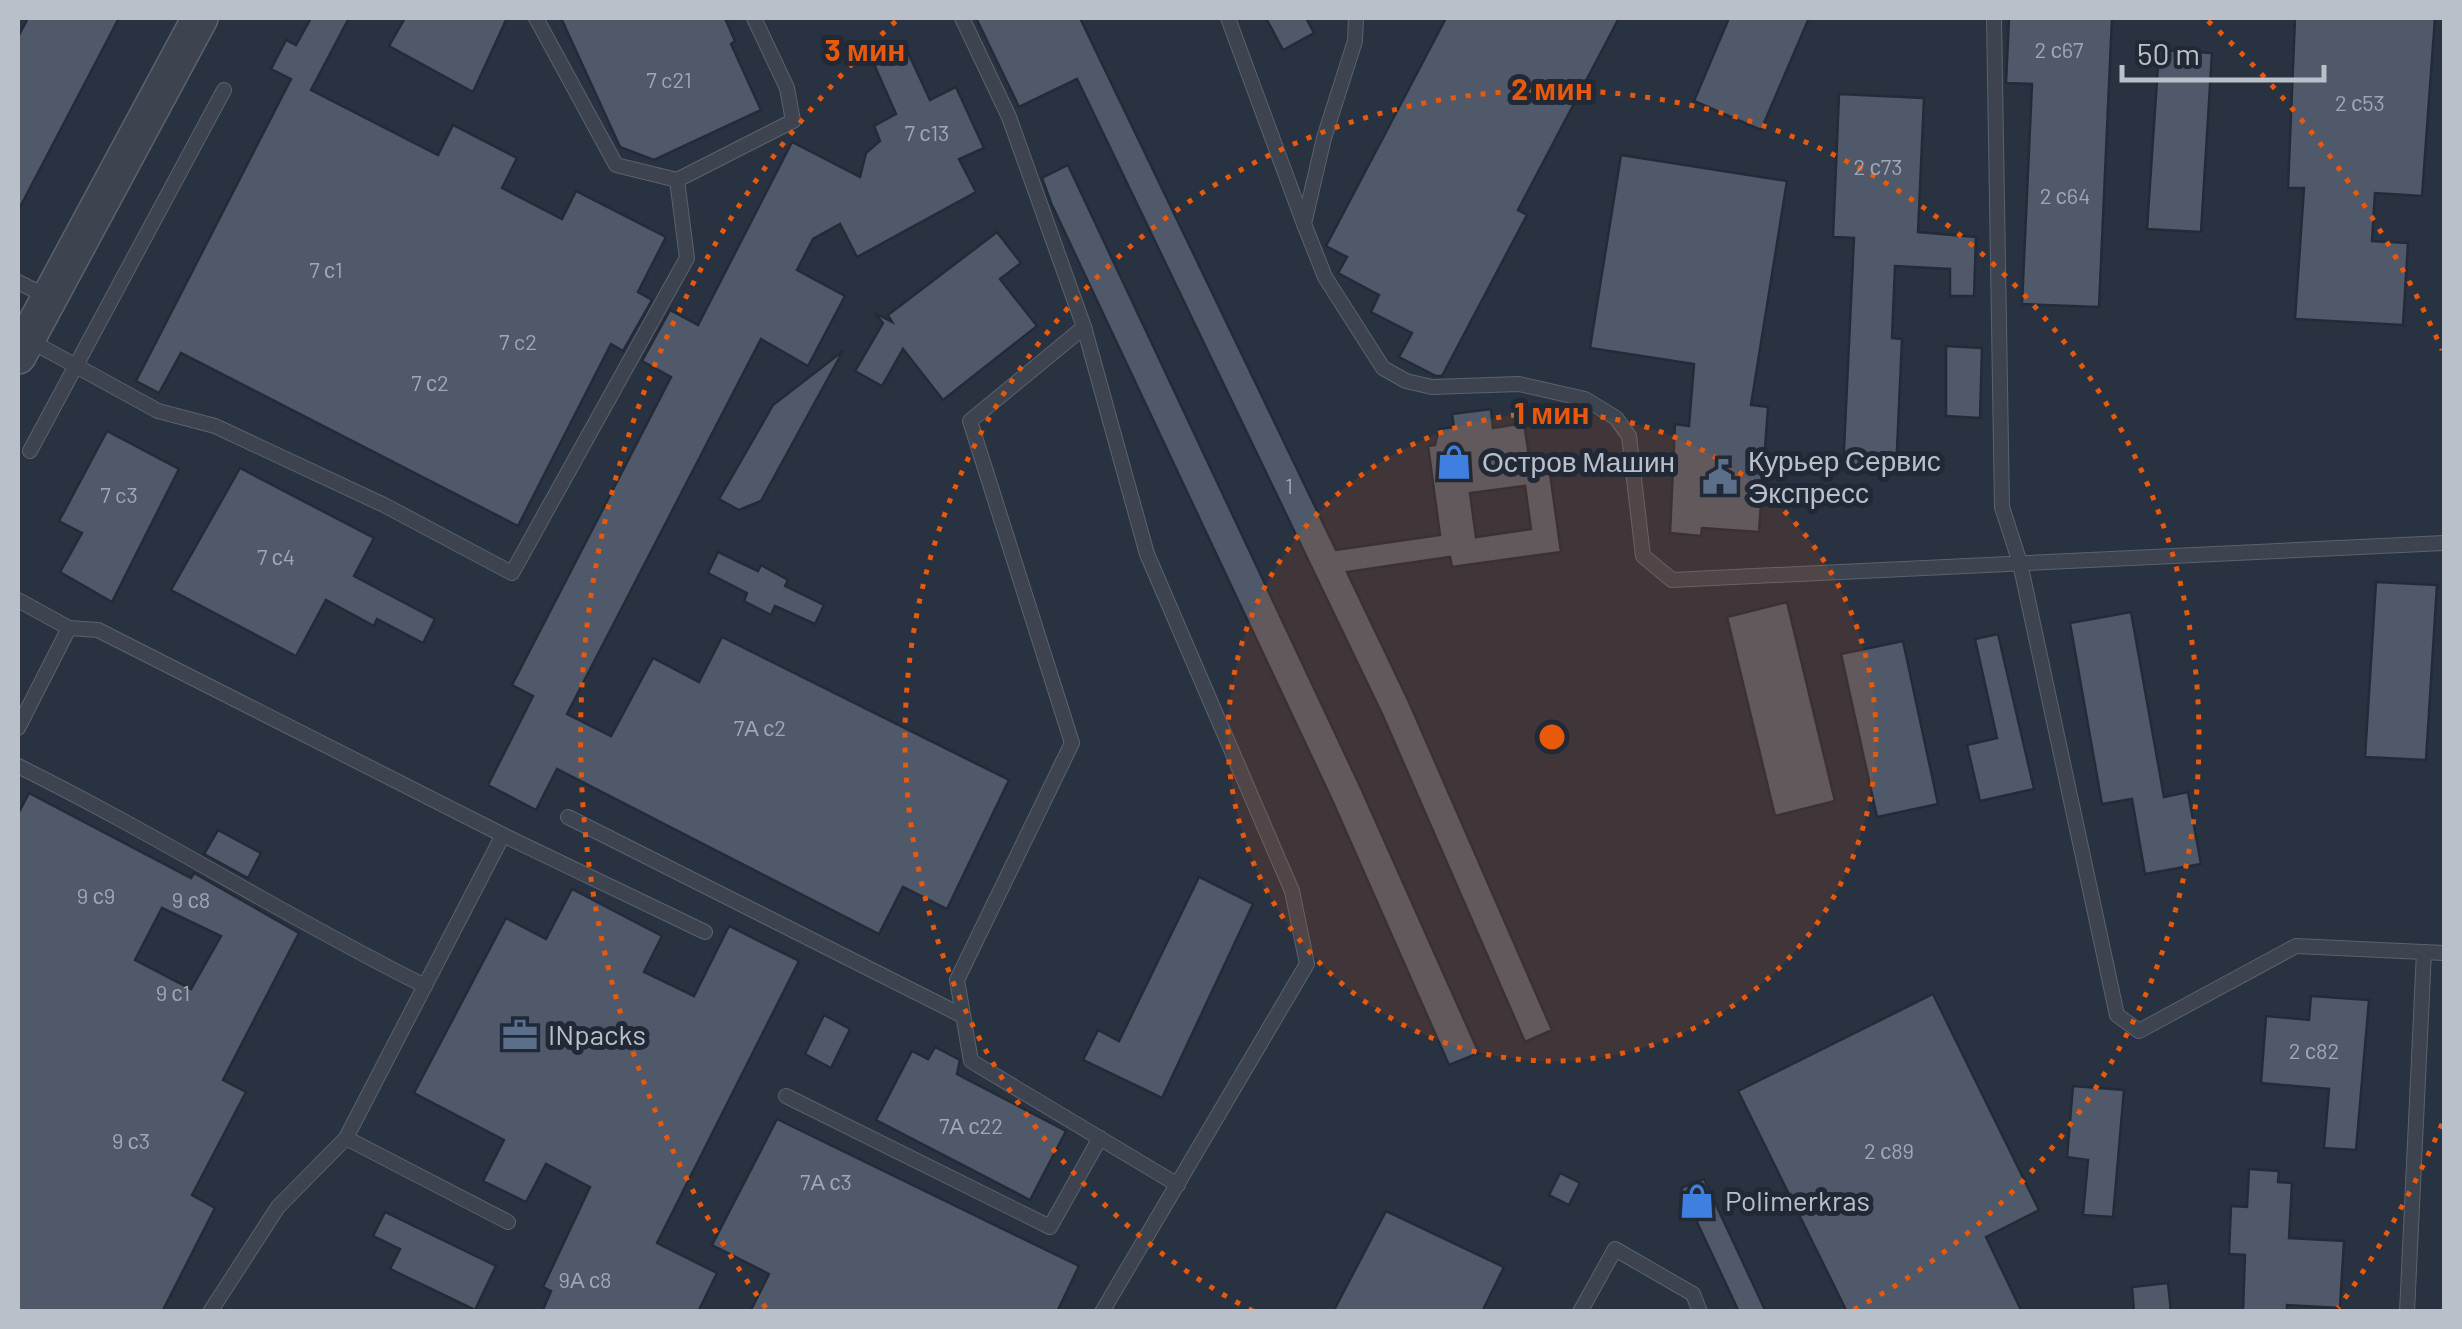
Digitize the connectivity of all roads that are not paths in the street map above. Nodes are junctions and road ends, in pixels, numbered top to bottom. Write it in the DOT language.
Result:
graph roads {
  1 [pos="200,18"];
  2 [pos="536,18"];
  3 [pos="754,18"];
  4 [pos="962,18"];
  5 [pos="1228,18"];
  6 [pos="1356,18"];
  7 [pos="1994,18"];
  8 [pos="224,90"];
  9 [pos="677,180"];
  10 [pos="1304,224"];
  11 [pos="18,282"];
  12 [pos="49,298"];
  13 [pos="1084,327"];
  14 [pos="22,348"];
  15 [pos="75,366"];
  16 [pos="30,451"];
  17 [pos="2444,543"];
  18 [pos="2020,563"];
  19 [pos="18,600"];
  20 [pos="69,628"];
  21 [pos="18,728"];
  22 [pos="18,766"];
  23 [pos="568,817"];
  24 [pos="503,835"];
  25 [pos="706,932"];
  26 [pos="2424,952"];
  27 [pos="2444,953"];
  28 [pos="425,986"];
  29 [pos="963,1016"];
  30 [pos="786,1096"];
  31 [pos="346,1138"];
  32 [pos="1100,1138"];
  33 [pos="1178,1185"];
  34 [pos="508,1222"];
  35 [pos="210,1312"];
  36 [pos="1102,1312"];
  37 [pos="1580,1312"];
  38 [pos="1700,1312"];
  39 [pos="2408,1312"];
  1 -- 12 [label="street"];
  2 -- 9 [label="lane"];
  3 -- 9 [label="lane"];
  4 -- 13 [label="lane"];
  5 -- 10 [label="lane"];
  6 -- 10 [label="lane"];
  7 -- 18 [label="lane"];
  8 -- 15 [label="lane"];
  9 -- 15 [label="lane"];
  10 -- 18 [label="lane"];
  11 -- 12 [label="lane"];
  12 -- 14 [label="street"];
  13 -- 29 [label="lane"];
  13 -- 33 [label="lane"];
  14 -- 15 [label="lane"];
  15 -- 16 [label="lane"];
  17 -- 18 [label="lane"];
  18 -- 26 [label="lane"];
  19 -- 20 [label="lane"];
  20 -- 21 [label="lane"];
  20 -- 24 [label="lane"];
  22 -- 28 [label="lane"];
  23 -- 29 [label="lane"];
  24 -- 25 [label="lane"];
  24 -- 28 [label="lane"];
  26 -- 27 [label="lane"];
  26 -- 39 [label="lane"];
  28 -- 31 [label="lane"];
  29 -- 32 [label="lane"];
  30 -- 32 [label="lane"];
  31 -- 34 [label="lane"];
  31 -- 35 [label="lane"];
  32 -- 33 [label="lane"];
  33 -- 36 [label="lane"];
  37 -- 38 [label="lane"];
}
